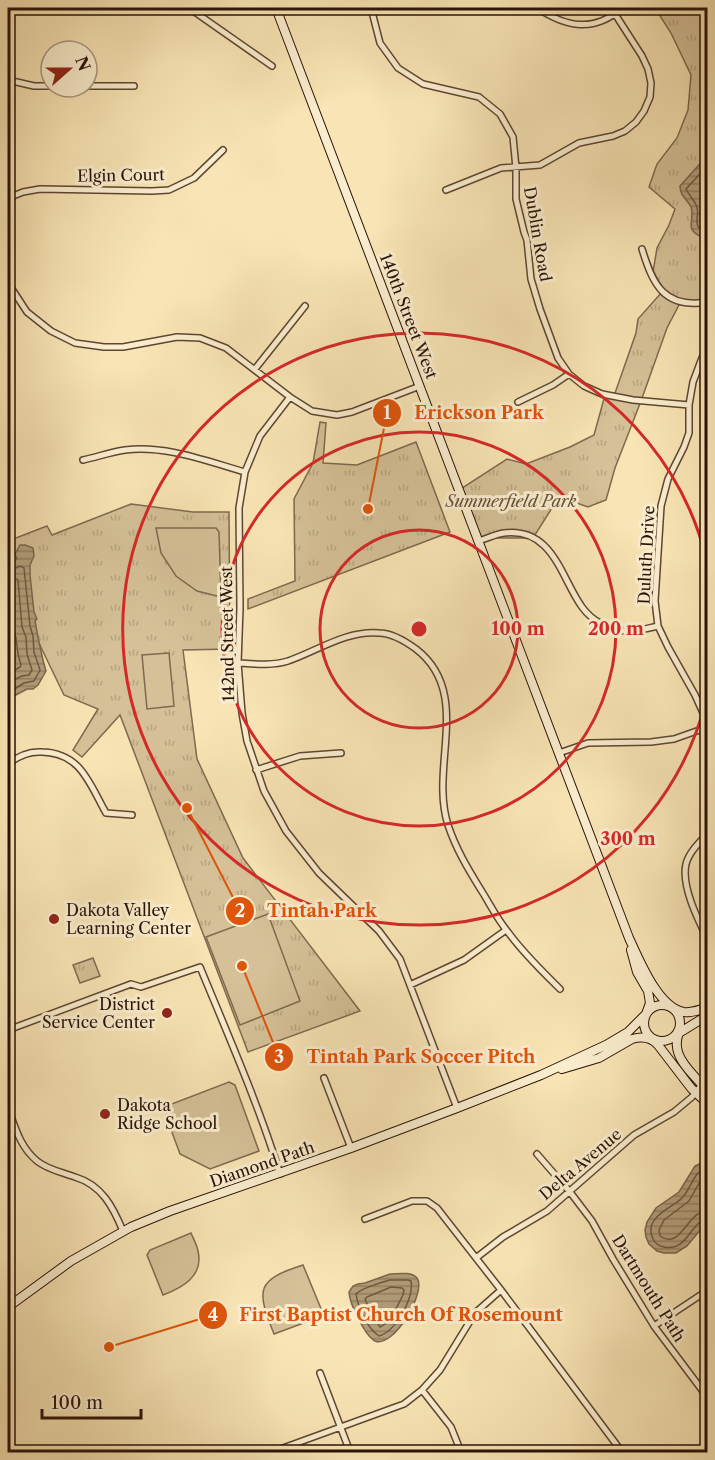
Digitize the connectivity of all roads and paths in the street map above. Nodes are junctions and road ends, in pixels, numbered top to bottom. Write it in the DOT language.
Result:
graph roads {
  1 [pos="189,8"];
  2 [pos="276,8"];
  3 [pos="371,8"];
  4 [pos="537,8"];
  5 [pos="622,8"];
  6 [pos="615,14"];
  7 [pos="272,66"];
  8 [pos="8,80"];
  9 [pos="39,86"];
  10 [pos="99,86"];
  11 [pos="134,86"];
  12 [pos="223,150"];
  13 [pos="516,168"];
  14 [pos="446,190"];
  15 [pos="8,198"];
  16 [pos="642,249"];
  17 [pos="8,281"];
  18 [pos="708,302"];
  19 [pos="306,306"];
  20 [pos="708,349"];
  21 [pos="255,369"];
  22 [pos="569,374"];
  23 [pos="420,386"];
  24 [pos="290,397"];
  25 [pos="519,402"];
  26 [pos="689,405"];
  27 [pos="83,460"];
  28 [pos="245,472"];
  29 [pos="478,542"];
  30 [pos="658,626"];
  31 [pos="238,663"];
  32 [pos="708,725"];
  33 [pos="341,753"];
  34 [pos="559,753"];
  35 [pos="8,764"];
  36 [pos="255,770"];
  37 [pos="132,815"];
  38 [pos="708,833"];
  39 [pos="506,930"];
  40 [pos="628,938"];
  41 [pos="708,940"];
  42 [pos="411,985"];
  43 [pos="560,989"];
  44 [pos="671,1006"];
  45 [pos="708,1007"];
  46 [pos="646,1014"];
  47 [pos="708,1015"];
  48 [pos="8,1030"];
  49 [pos="679,1033"];
  50 [pos="654,1040"];
  51 [pos="541,1075"];
  52 [pos="324,1078"];
  53 [pos="703,1088"];
  54 [pos="708,1104"];
  55 [pos="8,1108"];
  56 [pos="457,1108"];
  57 [pos="351,1148"];
  58 [pos="537,1154"];
  59 [pos="280,1174"];
  60 [pos="570,1192"];
  61 [pos="365,1219"];
  62 [pos="123,1231"];
  63 [pos="476,1258"];
  64 [pos="501,1290"];
  65 [pos="708,1290"];
  66 [pos="8,1307"];
  67 [pos="654,1326"];
  68 [pos="320,1372"];
  69 [pos="422,1390"];
  70 [pos="708,1398"];
  71 [pos="341,1427"];
  72 [pos="272,1452"];
  73 [pos="351,1452"];
  74 [pos="461,1452"];
  75 [pos="622,1452"];
  1 -- 7 [label="street"];
  2 -- 23 [label="street, 140th Street West"];
  3 -- 13 [label="street, Dublin Road"];
  4 -- 6 [label="street"];
  5 -- 6 [label="street"];
  6 -- 13 [label="street"];
  8 -- 9 [label="street"];
  10 -- 11 [label="street"];
  12 -- 15 [label="street, Elgin Court"];
  13 -- 14 [label="street"];
  13 -- 22 [label="street, Dublin Road"];
  16 -- 18 [label="street"];
  17 -- 21 [label="street"];
  19 -- 21 [label="street"];
  20 -- 26 [label="street, Duluth Drive"];
  21 -- 24 [label="street"];
  22 -- 25 [label="street"];
  22 -- 26 [label="street, Dublin Road"];
  23 -- 24 [label="street"];
  23 -- 29 [label="street, 140th Street West"];
  24 -- 28 [label="street, 142nd Street West"];
  26 -- 30 [label="street, Duluth Drive"];
  27 -- 28 [label="street"];
  28 -- 31 [label="street, 142nd Street West"];
  29 -- 30 [label="street"];
  29 -- 34 [label="street, 140th Street West"];
  30 -- 32 [label="street, Duluth Drive"];
  31 -- 36 [label="street, 142nd Street West"];
  31 -- 39 [label="street"];
  32 -- 34 [label="street"];
  33 -- 36 [label="street"];
  34 -- 40 [label="street, 140th Street West"];
  35 -- 37 [label="street"];
  36 -- 42 [label="street, 142nd Street West"];
  38 -- 41 [label="street"];
  39 -- 42 [label="street"];
  39 -- 43 [label="street"];
  40 -- 44 [label="street, 140th Street West"];
  40 -- 46 [label="street, 140th Street West"];
  42 -- 56 [label="street, 142nd Street West"];
  44 -- 45 [label="street, Diamond Path"];
  44 -- 46 [label="street, Diamond Path"];
  44 -- 49 [label="street"];
  46 -- 50 [label="street"];
  46 -- 51 [label="street, Diamond Path"];
  47 -- 49 [label="street, Diamond Path"];
  48 -- 59 [label="street"];
  49 -- 50 [label="street, Diamond Path"];
  49 -- 53 [label="street"];
  50 -- 51 [label="street, Diamond Path"];
  50 -- 53 [label="street"];
  51 -- 56 [label="street, Diamond Path"];
  52 -- 57 [label="street"];
  53 -- 54 [label="street"];
  53 -- 60 [label="street, Delta Avenue"];
  55 -- 62 [label="street"];
  56 -- 57 [label="street, Diamond Path"];
  57 -- 59 [label="street, Diamond Path"];
  58 -- 60 [label="street, Dartmouth Path"];
  59 -- 62 [label="street, Diamond Path"];
  60 -- 63 [label="street, Delta Avenue"];
  60 -- 67 [label="street, Dartmouth Path"];
  61 -- 63 [label="street"];
  62 -- 66 [label="street, Diamond Path"];
  63 -- 64 [label="street"];
  64 -- 69 [label="street"];
  64 -- 75 [label="street"];
  65 -- 67 [label="street"];
  67 -- 70 [label="street, Dartmouth Path"];
  68 -- 71 [label="street"];
  69 -- 71 [label="street"];
  69 -- 74 [label="street"];
  71 -- 72 [label="street"];
  71 -- 73 [label="street"];
}
